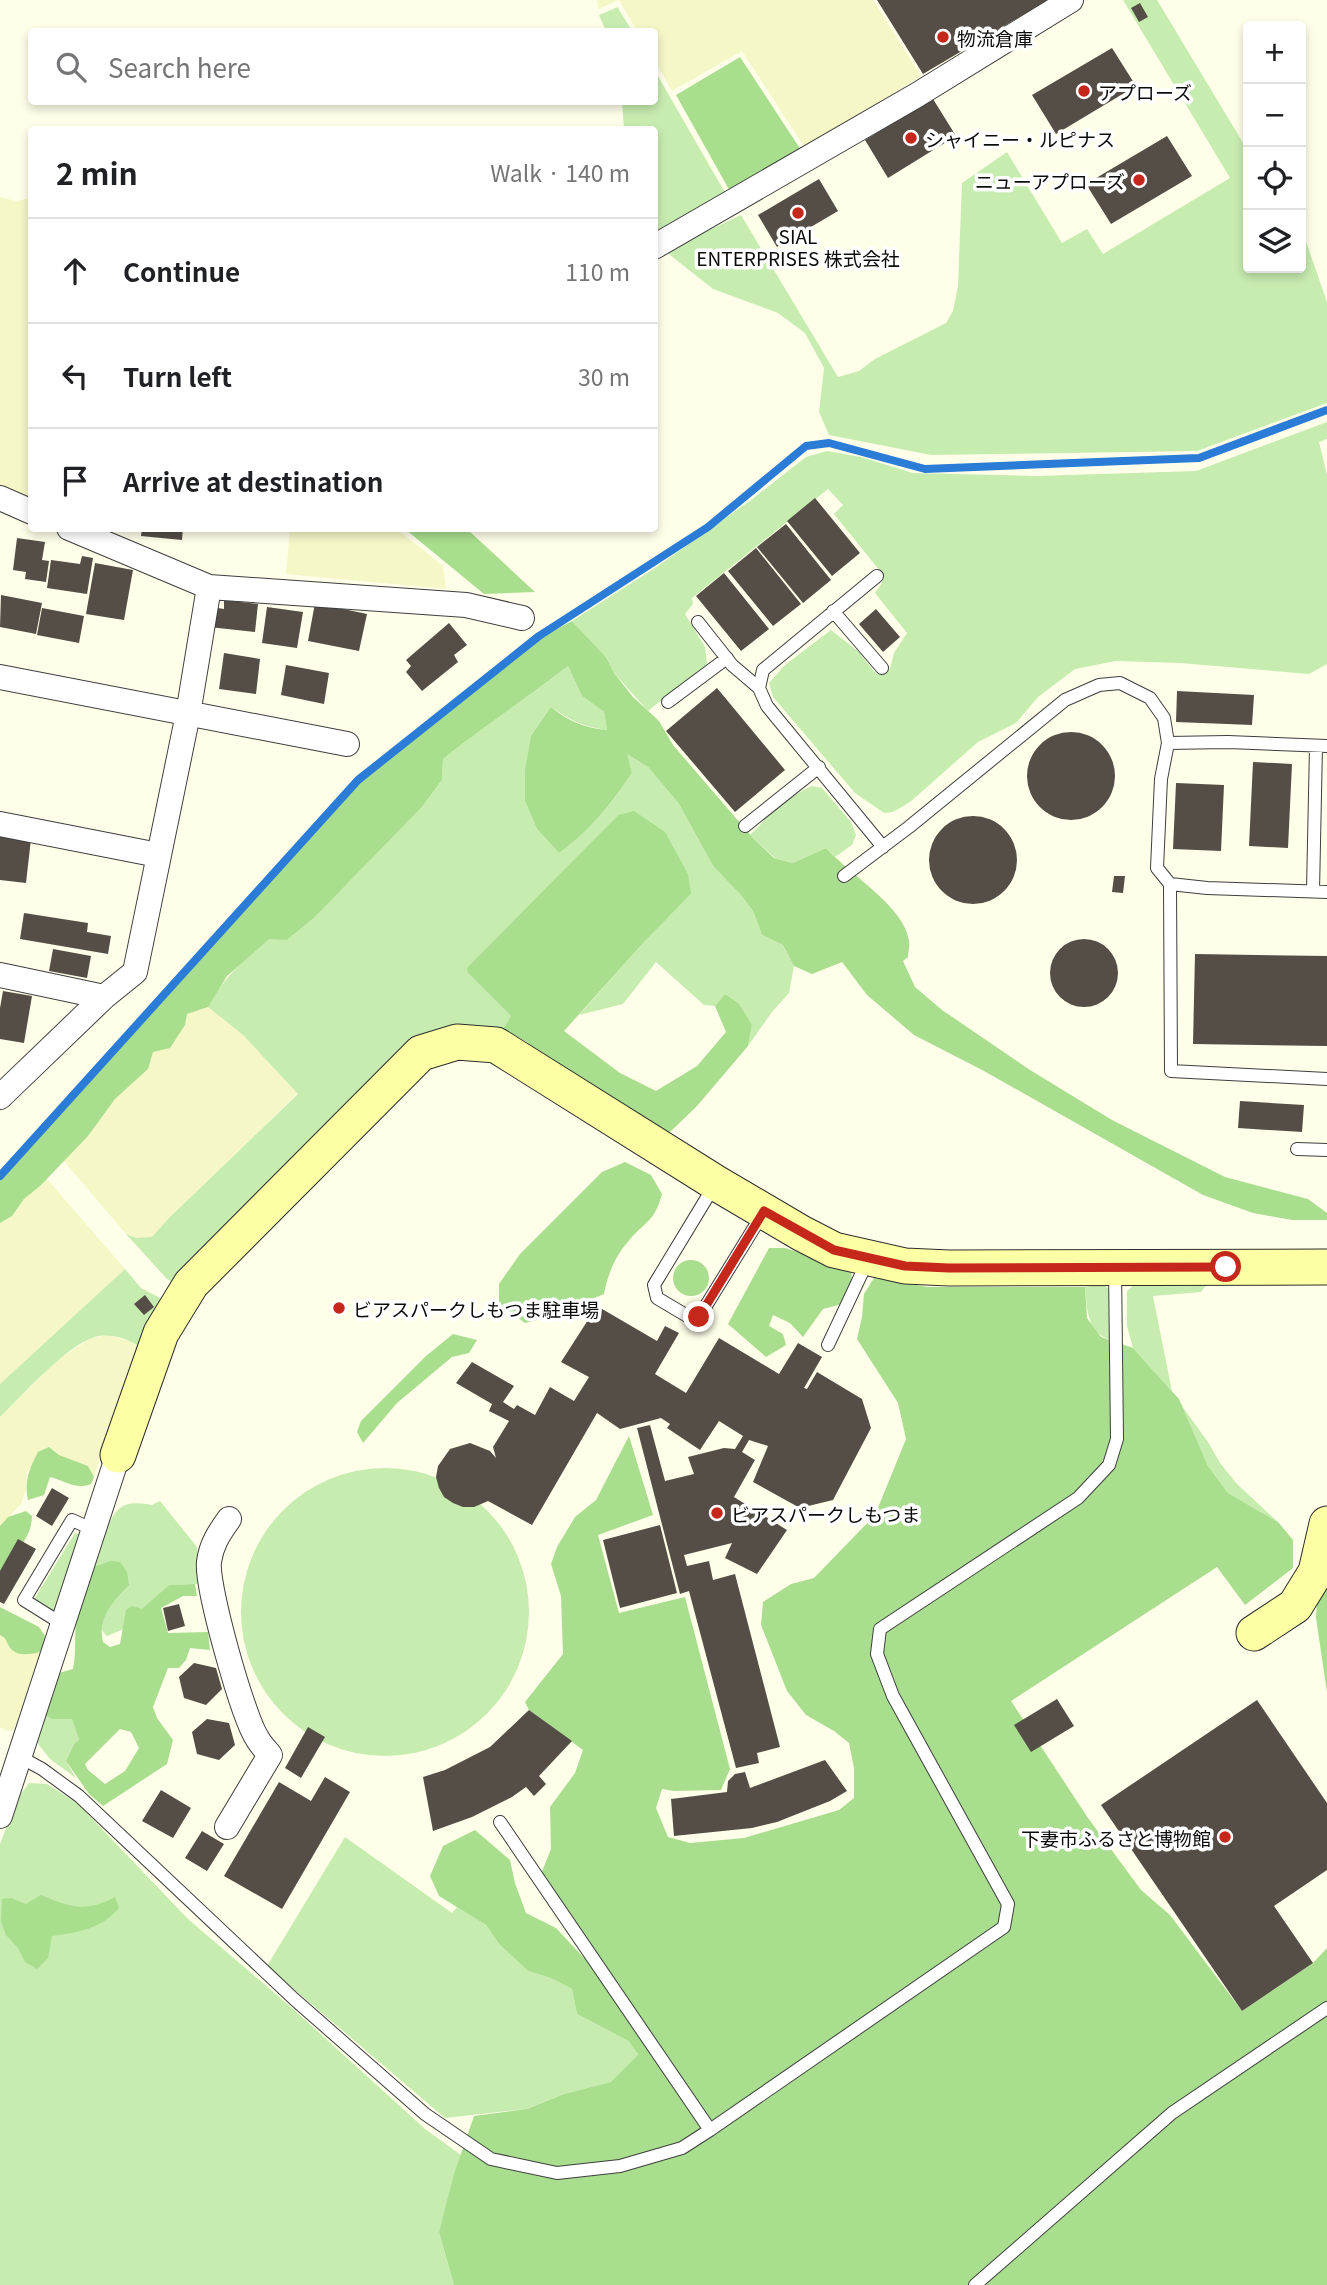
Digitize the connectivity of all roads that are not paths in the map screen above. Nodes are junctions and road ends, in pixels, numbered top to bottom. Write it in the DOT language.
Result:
graph roads {
  1 [pos="1071,0"];
  2 [pos="658,245"];
  3 [pos="0,498"];
  4 [pos="28,510"];
  5 [pos="78,532"];
  6 [pos="877,576"];
  7 [pos="209,587"];
  8 [pos="833,611"];
  9 [pos="522,618"];
  10 [pos="698,622"];
  11 [pos="727,658"];
  12 [pos="882,668"];
  13 [pos="0,677"];
  14 [pos="759,688"];
  15 [pos="668,702"];
  16 [pos="188,714"];
  17 [pos="1168,743"];
  18 [pos="347,744"];
  19 [pos="1322,746"];
  20 [pos="819,767"];
  21 [pos="0,824"];
  22 [pos="745,826"];
  23 [pos="883,847"];
  24 [pos="158,855"];
  25 [pos="844,876"];
  26 [pos="1170,884"];
  27 [pos="1312,891"];
  28 [pos="1327,892"];
  29 [pos="0,975"];
  30 [pos="104,997"];
  31 [pos="1327,1079"];
  32 [pos="0,1097"];
  33 [pos="1297,1149"];
  34 [pos="1327,1150"];
  35 [pos="716,1183"];
  36 [pos="764,1211"];
  37 [pos="869,1259"];
  38 [pos="1327,1267"];
  39 [pos="1115,1268"];
  40 [pos="828,1345"];
  41 [pos="118,1455"];
  42 [pos="229,1519"];
  43 [pos="1327,1524"];
  44 [pos="94,1530"];
  45 [pos="64,1625"];
  46 [pos="1254,1633"];
  47 [pos="20,1757"];
  48 [pos="0,1816"];
  49 [pos="500,1822"];
  50 [pos="227,1827"];
  51 [pos="1327,2008"];
  52 [pos="710,2130"];
  53 [pos="975,2285"];
  1 -- 2 [label="street"];
  3 -- 4 [label="street"];
  5 -- 7 [label="street"];
  6 -- 8 [label="lane"];
  7 -- 9 [label="street"];
  7 -- 16 [label="street"];
  8 -- 12 [label="lane"];
  8 -- 14 [label="lane"];
  10 -- 11 [label="lane"];
  11 -- 14 [label="lane"];
  11 -- 15 [label="lane"];
  13 -- 16 [label="street"];
  14 -- 20 [label="lane"];
  16 -- 18 [label="street"];
  16 -- 24 [label="street"];
  17 -- 19 [label="lane"];
  17 -- 23 [label="lane"];
  17 -- 26 [label="lane"];
  19 -- 27 [label="lane"];
  20 -- 22 [label="lane"];
  20 -- 23 [label="lane"];
  21 -- 24 [label="street"];
  23 -- 25 [label="lane"];
  24 -- 30 [label="street"];
  26 -- 27 [label="lane"];
  26 -- 31 [label="lane"];
  27 -- 28 [label="lane"];
  29 -- 30 [label="street"];
  30 -- 32 [label="street"];
  33 -- 34 [label="lane"];
  35 -- 36 [label="street"];
  35 -- 36 [label="lane"];
  35 -- 41 [label="street"];
  36 -- 37 [label="street"];
  37 -- 39 [label="street"];
  37 -- 40 [label="lane"];
  38 -- 39 [label="street"];
  39 -- 52 [label="lane"];
  41 -- 44 [label="street"];
  42 -- 50 [label="street"];
  43 -- 46 [label="street"];
  44 -- 45 [label="street"];
  44 -- 45 [label="lane"];
  45 -- 47 [label="street"];
  47 -- 48 [label="street"];
  47 -- 52 [label="lane"];
  49 -- 52 [label="lane"];
  51 -- 53 [label="lane"];
}
